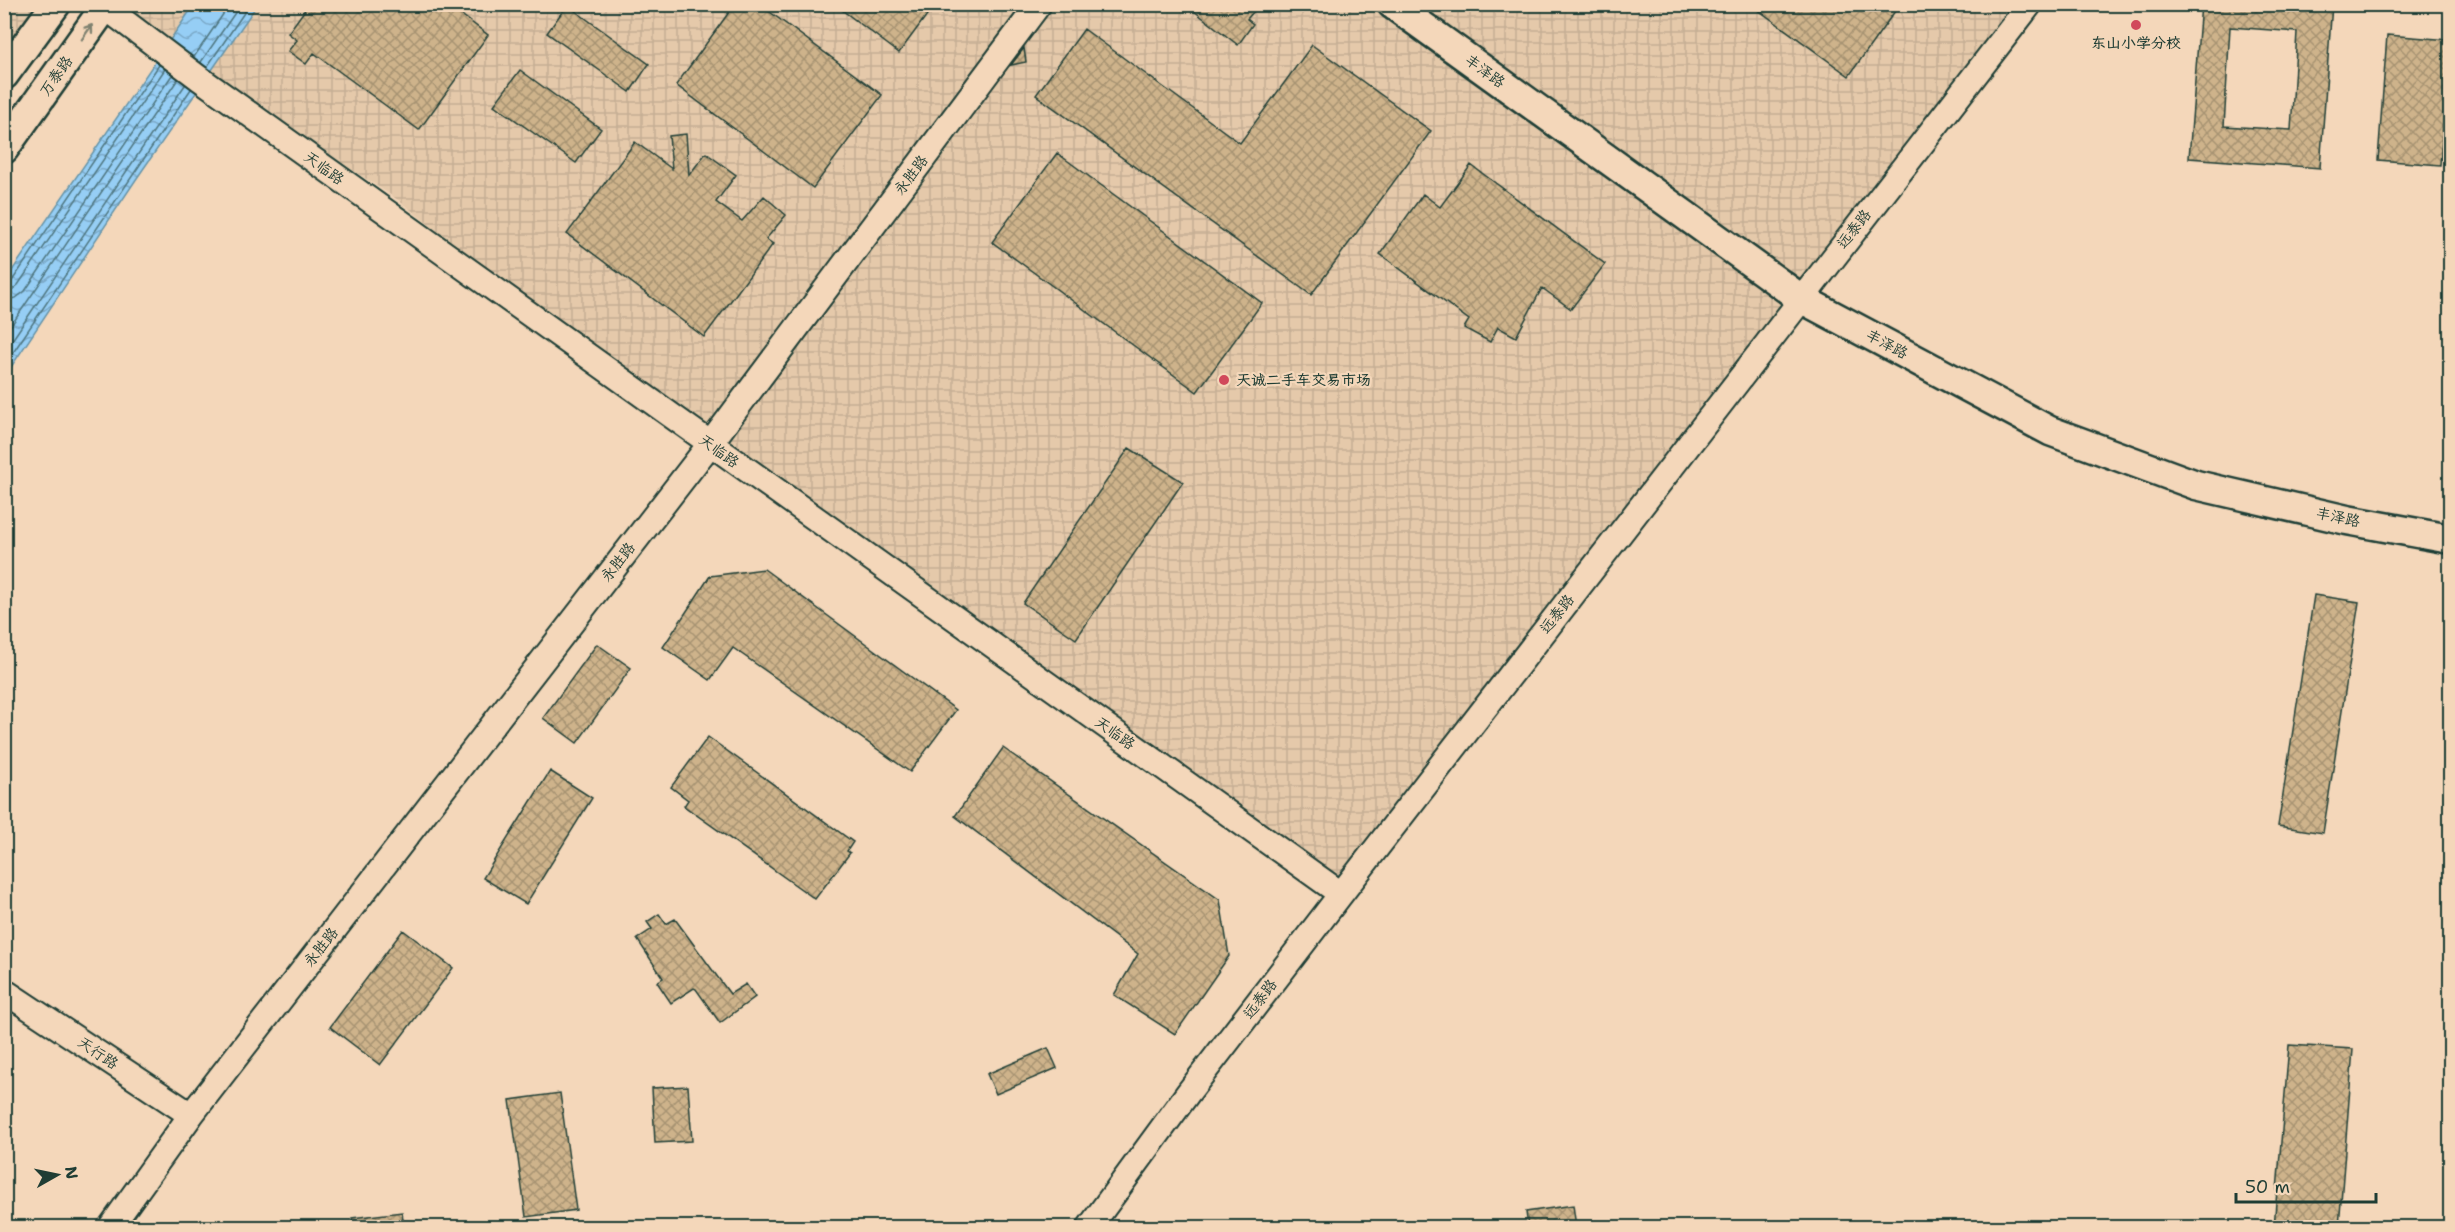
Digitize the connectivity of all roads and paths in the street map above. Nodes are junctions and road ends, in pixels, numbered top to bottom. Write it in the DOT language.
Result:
graph roads {
  1 [pos="56,4"];
  2 [pos="1039,4"];
  3 [pos="1392,4"];
  4 [pos="2030,4"];
  5 [pos="104,6"];
  6 [pos="4,75"];
  7 [pos="4,148"];
  8 [pos="1800,298"];
  9 [pos="710,444"];
  10 [pos="2451,539"];
  11 [pos="1341,894"];
  12 [pos="4,991"];
  13 [pos="191,1115"];
  14 [pos="110,1227"];
  15 [pos="1089,1227"];
  1 -- 6 [label="main road"];
  2 -- 9 [label="street, 永胜路"];
  3 -- 8 [label="main road, 丰泽路"];
  4 -- 8 [label="street, 远泰路"];
  7 -- 5 [label="main road, 万泰路, one-way"];
  5 -- 9 [label="street, 天临路"];
  8 -- 10 [label="main road, 丰泽路"];
  8 -- 11 [label="street, 远泰路"];
  9 -- 11 [label="street, 天临路"];
  9 -- 13 [label="street, 永胜路"];
  11 -- 15 [label="street, 远泰路"];
  12 -- 13 [label="street, 天行路"];
  13 -- 14 [label="street, 永胜路"];
}
